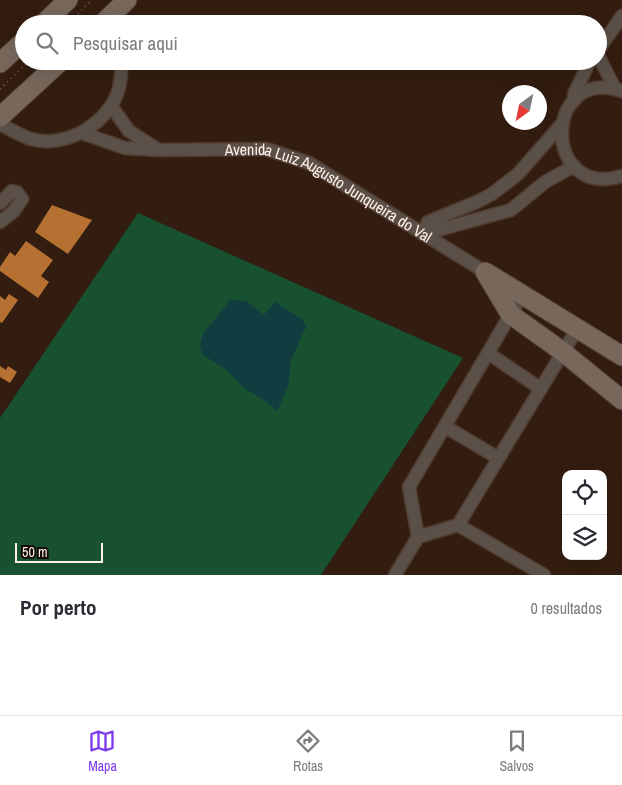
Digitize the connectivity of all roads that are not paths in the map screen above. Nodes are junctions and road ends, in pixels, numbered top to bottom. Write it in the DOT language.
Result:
graph roads {
  1 [pos="68,0"];
  2 [pos="127,0"];
  3 [pos="52,15"];
  4 [pos="113,15"];
  5 [pos="622,16"];
  6 [pos="607,37"];
  7 [pos="15,49"];
  8 [pos="0,63"];
  9 [pos="51,70"];
  10 [pos="121,70"];
  11 [pos="586,70"];
  12 [pos="606,70"];
  13 [pos="618,90"];
  14 [pos="574,102"];
  15 [pos="111,106"];
  16 [pos="0,117"];
  17 [pos="0,124"];
  18 [pos="561,125"];
  19 [pos="82,133"];
  20 [pos="160,150"];
  21 [pos="574,166"];
  22 [pos="622,176"];
  23 [pos="0,203"];
  24 [pos="0,222"];
  25 [pos="423,234"];
  26 [pos="485,272"];
  27 [pos="522,295"];
  28 [pos="510,314"];
  29 [pos="577,329"];
  30 [pos="563,352"];
  31 [pos="488,353"];
  32 [pos="622,356"];
  33 [pos="541,389"];
  34 [pos="621,397"];
  35 [pos="446,427"];
  36 [pos="498,458"];
  37 [pos="458,525"];
  38 [pos="418,536"];
  39 [pos="395,575"];
  40 [pos="544,575"];
  1 -- 3 [label="street"];
  2 -- 4 [label="street"];
  5 -- 6 [label="street"];
  7 -- 8 [label="street"];
  9 -- 16 [label="street"];
  10 -- 15 [label="street"];
  11 -- 14 [label="street"];
  12 -- 13 [label="street"];
  13 -- 14 [label="street"];
  14 -- 18 [label="street"];
  15 -- 19 [label="street"];
  15 -- 20 [label="street"];
  17 -- 19 [label="street"];
  18 -- 21 [label="street"];
  18 -- 25 [label="street"];
  19 -- 20 [label="street, Avenida Luiz Augusto Junqueira do Val"];
  20 -- 25 [label="street, Avenida Luiz Augusto Junqueira do Val"];
  21 -- 22 [label="street"];
  21 -- 25 [label="street"];
  23 -- 24 [label="street"];
  25 -- 26 [label="street, Avenida Luiz Augusto Junqueira do Val"];
  26 -- 27 [label="street, Avenida Luiz Augusto Junqueira do Val"];
  26 -- 28 [label="street, Avenida Luiz Augusto Junqueira do Val"];
  27 -- 28 [label="street"];
  27 -- 29 [label="street, Avenida Luiz Augusto Junqueira do Val"];
  28 -- 30 [label="street, Avenida Luiz Augusto Junqueira do Val"];
  28 -- 31 [label="street"];
  29 -- 30 [label="street"];
  29 -- 32 [label="street, Avenida Luiz Augusto Junqueira do Val"];
  30 -- 33 [label="street"];
  30 -- 34 [label="street, Avenida Luiz Augusto Junqueira do Val"];
  31 -- 33 [label="street"];
  31 -- 35 [label="street"];
  33 -- 36 [label="street"];
  35 -- 36 [label="street"];
  35 -- 38 [label="street"];
  36 -- 37 [label="street"];
  37 -- 38 [label="street"];
  37 -- 40 [label="street"];
  38 -- 39 [label="street"];
}
